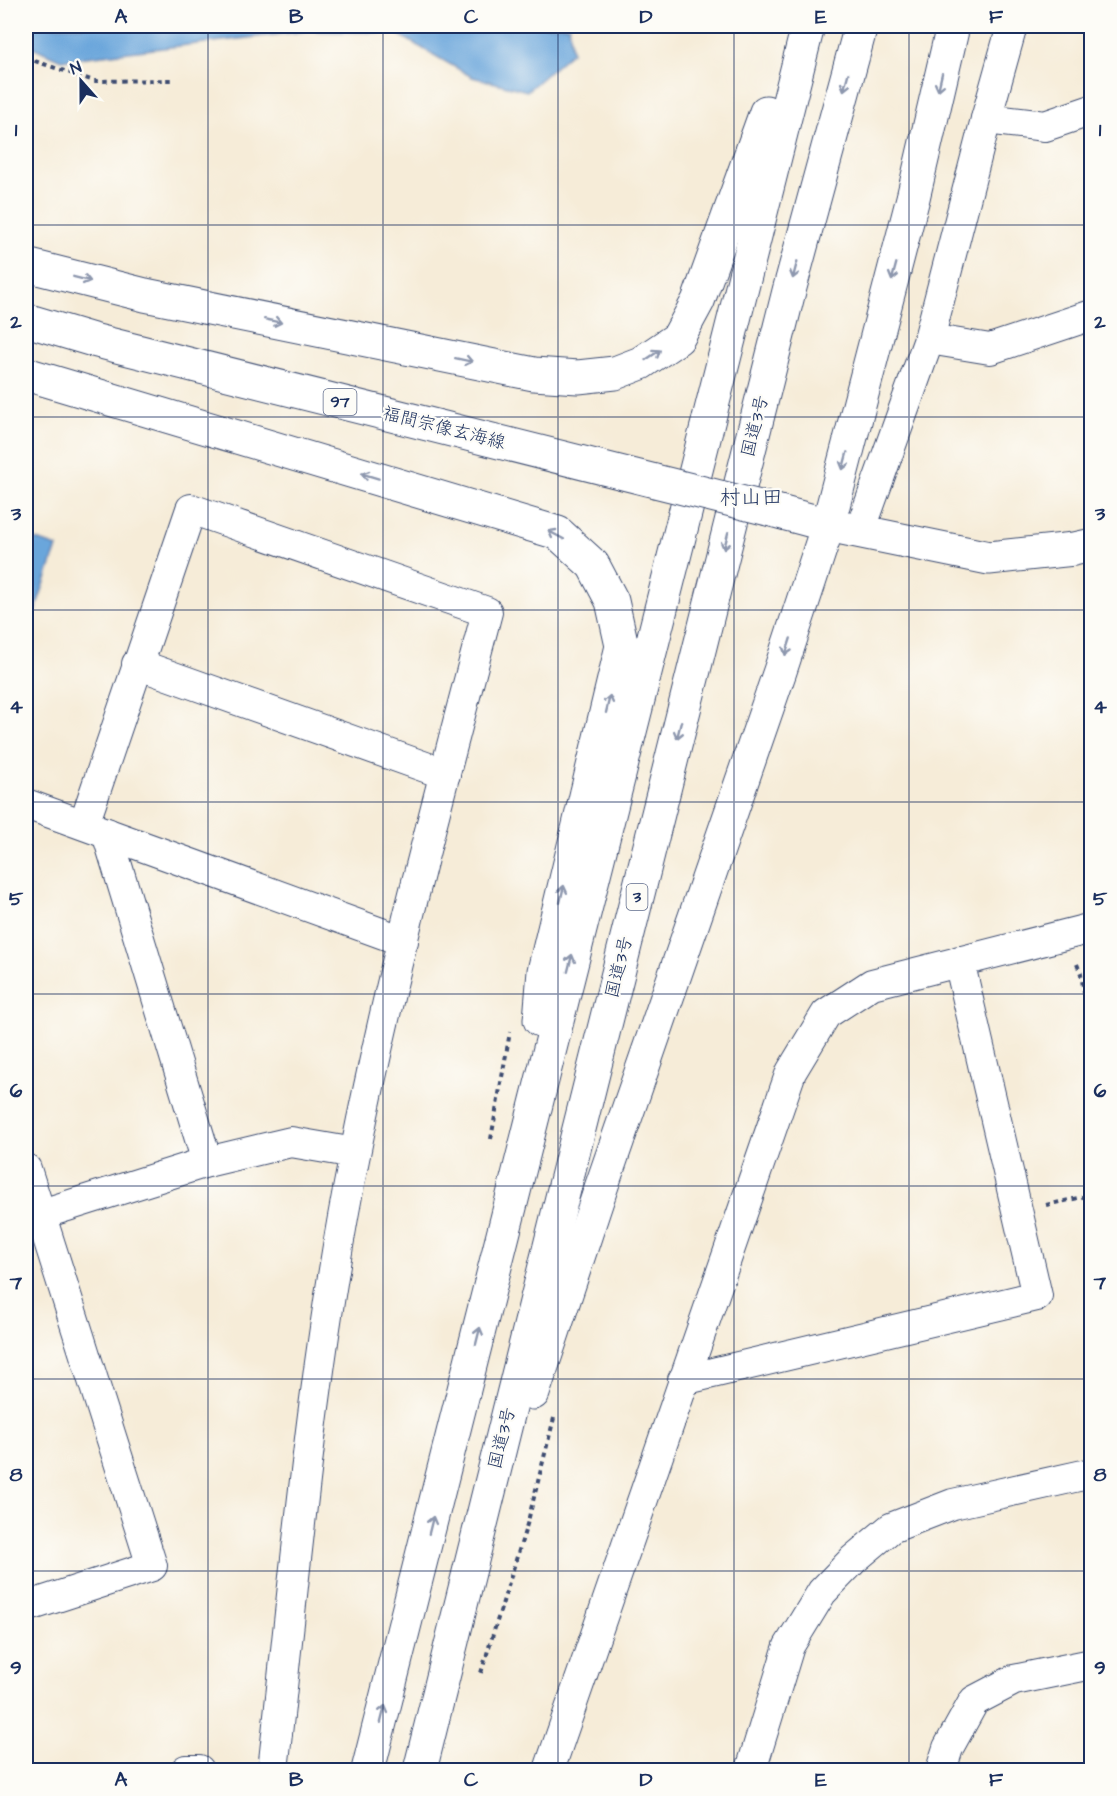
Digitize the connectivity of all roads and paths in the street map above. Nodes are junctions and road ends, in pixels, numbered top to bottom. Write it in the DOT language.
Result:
graph roads {
  1 [pos="861,26"];
  2 [pos="953,26"];
  3 [pos="1012,26"];
  4 [pos="806,33"];
  5 [pos="26,58"];
  6 [pos="175,80"];
  7 [pos="1092,110"];
  8 [pos="986,119"];
  9 [pos="26,266"];
  10 [pos="1092,315"];
  11 [pos="26,320"];
  12 [pos="930,339"];
  13 [pos="26,374"];
  14 [pos="828,525"];
  15 [pos="860,531"];
  16 [pos="1092,545"];
  17 [pos="137,664"];
  18 [pos="445,774"];
  19 [pos="26,804"];
  20 [pos="96,828"];
  21 [pos="1079,931"];
  22 [pos="403,941"];
  23 [pos="959,961"];
  24 [pos="1092,1042"];
  25 [pos="532,1118"];
  26 [pos="355,1153"];
  27 [pos="207,1162"];
  28 [pos="26,1169"];
  29 [pos="1092,1195"];
  30 [pos="1019,1211"];
  31 [pos="32,1217"];
  32 [pos="683,1380"];
  33 [pos="1090,1479"];
  34 [pos="467,1581"];
  35 [pos="26,1607"];
  36 [pos="1092,1664"];
  37 [pos="186,1770"];
  38 [pos="199,1770"];
  39 [pos="273,1770"];
  40 [pos="368,1770"];
  41 [pos="420,1770"];
  42 [pos="549,1770"];
  43 [pos="751,1770"];
  44 [pos="941,1770"];
  1 -- 34 [label="main road, 国道3号 / 3, one-way"];
  2 -- 14 [label="main road, one-way"];
  3 -- 8 [label="street"];
  9 -- 4 [label="main road, one-way"];
  25 -- 4 [label="main road, one-way"];
  5 -- 6 [label="path"];
  7 -- 8 [label="street"];
  8 -- 12 [label="street"];
  10 -- 12 [label="street"];
  11 -- 14 [label="main road, 福間宗像玄海線 / 97, bridge"];
  12 -- 15 [label="street"];
  25 -- 13 [label="main road, one-way"];
  14 -- 15 [label="main road, 福間宗像玄海線"];
  14 -- 34 [label="main road, one-way"];
  15 -- 16 [label="main road, 福間宗像玄海線"];
  17 -- 18 [label="street"];
  17 -- 18 [label="street"];
  17 -- 20 [label="street"];
  18 -- 22 [label="street"];
  19 -- 20 [label="street"];
  20 -- 22 [label="street"];
  20 -- 27 [label="street"];
  21 -- 23 [label="street"];
  21 -- 24 [label="path"];
  22 -- 26 [label="street"];
  23 -- 30 [label="street"];
  23 -- 32 [label="street"];
  40 -- 25 [label="main road, one-way"];
  26 -- 27 [label="street"];
  26 -- 39 [label="street"];
  27 -- 31 [label="street"];
  28 -- 31 [label="street"];
  29 -- 30 [label="path"];
  30 -- 32 [label="street"];
  31 -- 35 [label="street"];
  32 -- 42 [label="street"];
  33 -- 43 [label="street"];
  34 -- 41 [label="main road, 国道3号 / 3"];
  36 -- 44 [label="street"];
  37 -- 38 [label="street"];
}
